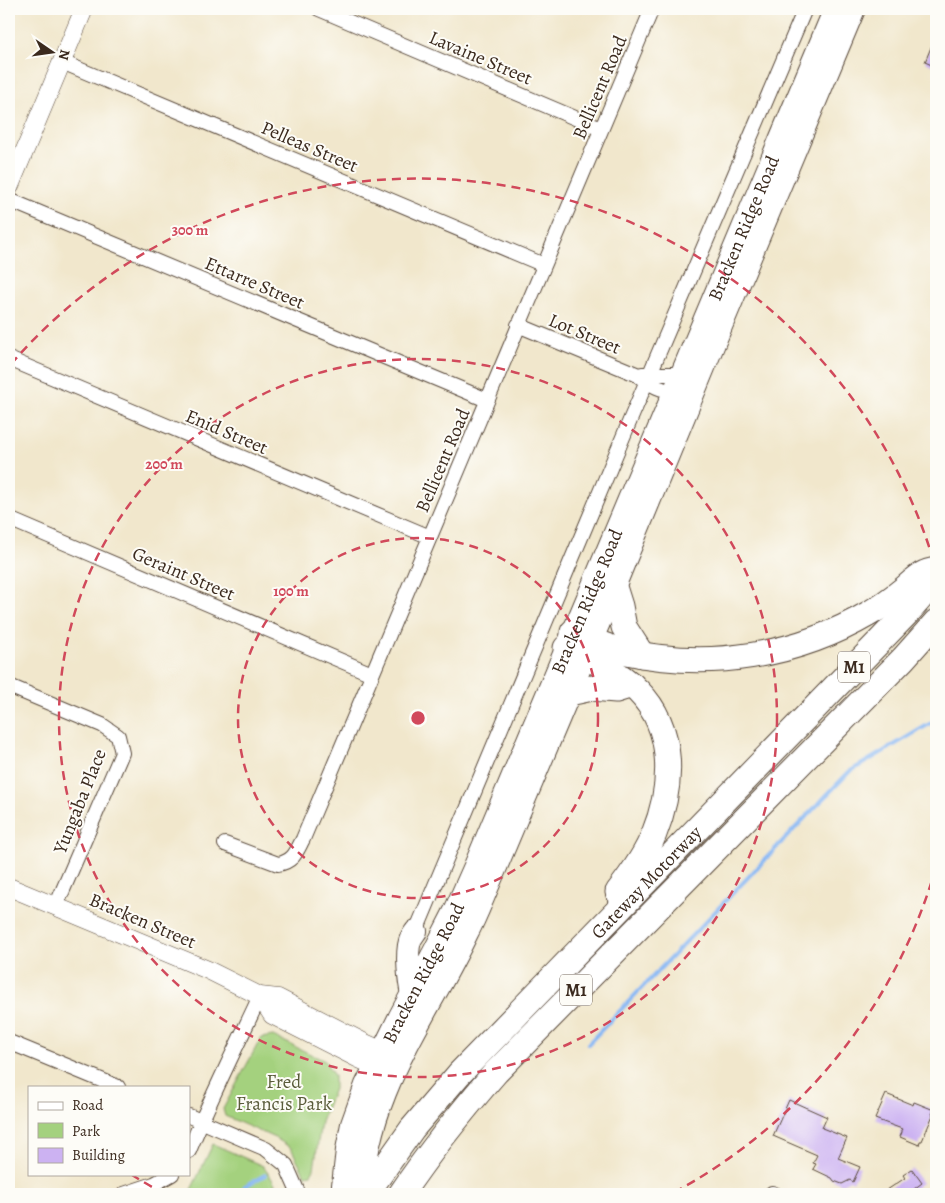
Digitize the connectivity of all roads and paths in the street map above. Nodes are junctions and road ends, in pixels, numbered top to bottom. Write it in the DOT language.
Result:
graph roads {
  1 [pos="84,9"];
  2 [pos="318,9"];
  3 [pos="652,9"];
  4 [pos="805,9"];
  5 [pos="835,9"];
  6 [pos="854,9"];
  7 [pos="62,62"];
  8 [pos="601,129"];
  9 [pos="9,188"];
  10 [pos="9,200"];
  11 [pos="544,265"];
  12 [pos="518,325"];
  13 [pos="9,359"];
  14 [pos="644,377"];
  15 [pos="685,383"];
  16 [pos="487,400"];
  17 [pos="9,519"];
  18 [pos="430,536"];
  19 [pos="936,570"];
  20 [pos="936,580"];
  21 [pos="614,587"];
  22 [pos="936,622"];
  23 [pos="579,644"];
  24 [pos="642,655"];
  25 [pos="372,674"];
  26 [pos="632,685"];
  27 [pos="9,686"];
  28 [pos="569,693"];
  29 [pos="225,844"];
  30 [pos="9,887"];
  31 [pos="56,906"];
  32 [pos="605,924"];
  33 [pos="416,931"];
  34 [pos="412,994"];
  35 [pos="260,996"];
  36 [pos="9,1042"];
  37 [pos="388,1063"];
  38 [pos="116,1086"];
  39 [pos="195,1119"];
  40 [pos="190,1146"];
  41 [pos="168,1176"];
  42 [pos="124,1194"];
  43 [pos="296,1194"];
  44 [pos="342,1194"];
  45 [pos="365,1194"];
  46 [pos="401,1194"];
  1 -- 7 [label="street"];
  2 -- 8 [label="street, Lavaine Street"];
  3 -- 8 [label="street, Bellicent Road"];
  4 -- 14 [label="street, Bracken Ridge Road"];
  5 -- 15 [label="main road, Bracken Ridge Road"];
  6 -- 15 [label="main road, Bracken Ridge Road"];
  7 -- 9 [label="street"];
  7 -- 11 [label="street, Pelleas Street"];
  8 -- 11 [label="street, Bellicent Road"];
  10 -- 16 [label="street, Ettarre Street"];
  11 -- 12 [label="street, Bellicent Road"];
  12 -- 14 [label="street, Lot Street"];
  12 -- 16 [label="street, Bellicent Road"];
  13 -- 18 [label="street, Enid Street"];
  14 -- 15 [label="street, Lot Street"];
  14 -- 15 [label="street, Lot Street"];
  14 -- 33 [label="street, Bracken Ridge Road"];
  15 -- 21 [label="main road, Bracken Ridge Road"];
  15 -- 23 [label="main road, Bracken Ridge Road"];
  16 -- 18 [label="street, Bellicent Road"];
  17 -- 25 [label="street, Geraint Street"];
  18 -- 25 [label="street, Bellicent Road"];
  19 -- 24 [label="highway"];
  20 -- 32 [label="highway, Gateway Motorway / M1"];
  21 -- 23 [label="main road, Bracken Ridge Road"];
  21 -- 24 [label="highway"];
  22 -- 46 [label="highway, Gateway Motorway / M1"];
  23 -- 24 [label="highway"];
  23 -- 26 [label="highway"];
  23 -- 28 [label="main road, Bracken Ridge Road"];
  23 -- 34 [label="main road, Bracken Ridge Road"];
  25 -- 29 [label="street, Bellicent Road"];
  26 -- 28 [label="highway"];
  26 -- 32 [label="highway"];
  27 -- 31 [label="street, Yungaba Place"];
  28 -- 37 [label="main road, Bracken Ridge Road"];
  30 -- 31 [label="street, Bracken Street"];
  31 -- 35 [label="street, Bracken Street"];
  32 -- 45 [label="highway, Gateway Motorway / M1"];
  33 -- 34 [label="main road"];
  34 -- 37 [label="main road, Bracken Ridge Road"];
  35 -- 37 [label="street, Bracken Street"];
  35 -- 39 [label="street"];
  36 -- 38 [label="street"];
  37 -- 44 [label="main road, Bracken Ridge Road"];
  37 -- 45 [label="main road, Bracken Ridge Road"];
  39 -- 40 [label="street"];
  39 -- 43 [label="street"];
  41 -- 42 [label="street"];
}
